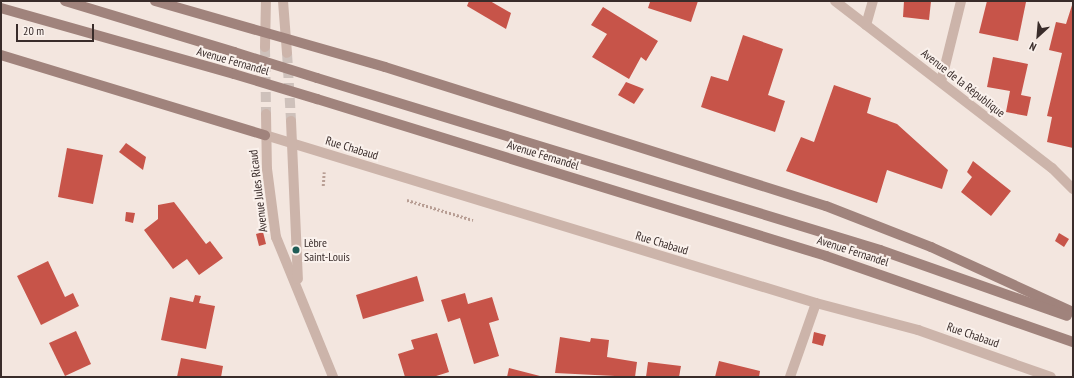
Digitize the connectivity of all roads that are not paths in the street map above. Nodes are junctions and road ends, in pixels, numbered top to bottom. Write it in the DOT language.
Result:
graph roads {
  1 [pos="65,1"];
  2 [pos="155,1"];
  3 [pos="266,1"];
  4 [pos="283,1"];
  5 [pos="835,1"];
  6 [pos="872,1"];
  7 [pos="961,1"];
  8 [pos="1,8"];
  9 [pos="866,25"];
  10 [pos="266,34"];
  11 [pos="287,40"];
  12 [pos="265,47"];
  13 [pos="287,53"];
  14 [pos="1,55"];
  15 [pos="941,82"];
  16 [pos="266,114"];
  17 [pos="291,121"];
  18 [pos="265,135"];
  19 [pos="292,143"];
  20 [pos="1073,189"];
  21 [pos="298,285"];
  22 [pos="816,303"];
  23 [pos="1073,312"];
  24 [pos="1073,318"];
  25 [pos="1073,342"];
  26 [pos="333,377"];
  27 [pos="790,377"];
  28 [pos="1051,377"];
  1 -- 24 [label="main road, Avenue Fernandel, bridge"];
  2 -- 10 [label="main road"];
  3 -- 10 [label="street"];
  4 -- 11 [label="street"];
  5 -- 9 [label="street, Avenue de la République"];
  6 -- 9 [label="street"];
  7 -- 15 [label="street"];
  8 -- 25 [label="main road, Avenue Fernandel, bridge"];
  9 -- 15 [label="street, Avenue de la République"];
  10 -- 11 [label="main road"];
  10 -- 12 [label="street"];
  11 -- 13 [label="street"];
  11 -- 23 [label="main road"];
  14 -- 18 [label="main road"];
  15 -- 20 [label="street, Avenue de la République"];
  16 -- 18 [label="street, Avenue Jules Ricaud"];
  17 -- 19 [label="street, Avenue Jules Ricaud"];
  18 -- 19 [label="street, Rue Chabaud"];
  18 -- 21 [label="street, Avenue Jules Ricaud"];
  19 -- 21 [label="street, Avenue Jules Ricaud"];
  19 -- 22 [label="street, Rue Chabaud"];
  21 -- 26 [label="street, Avenue Jules Ricaud"];
  22 -- 27 [label="street"];
  22 -- 28 [label="street, Rue Chabaud"];
}
